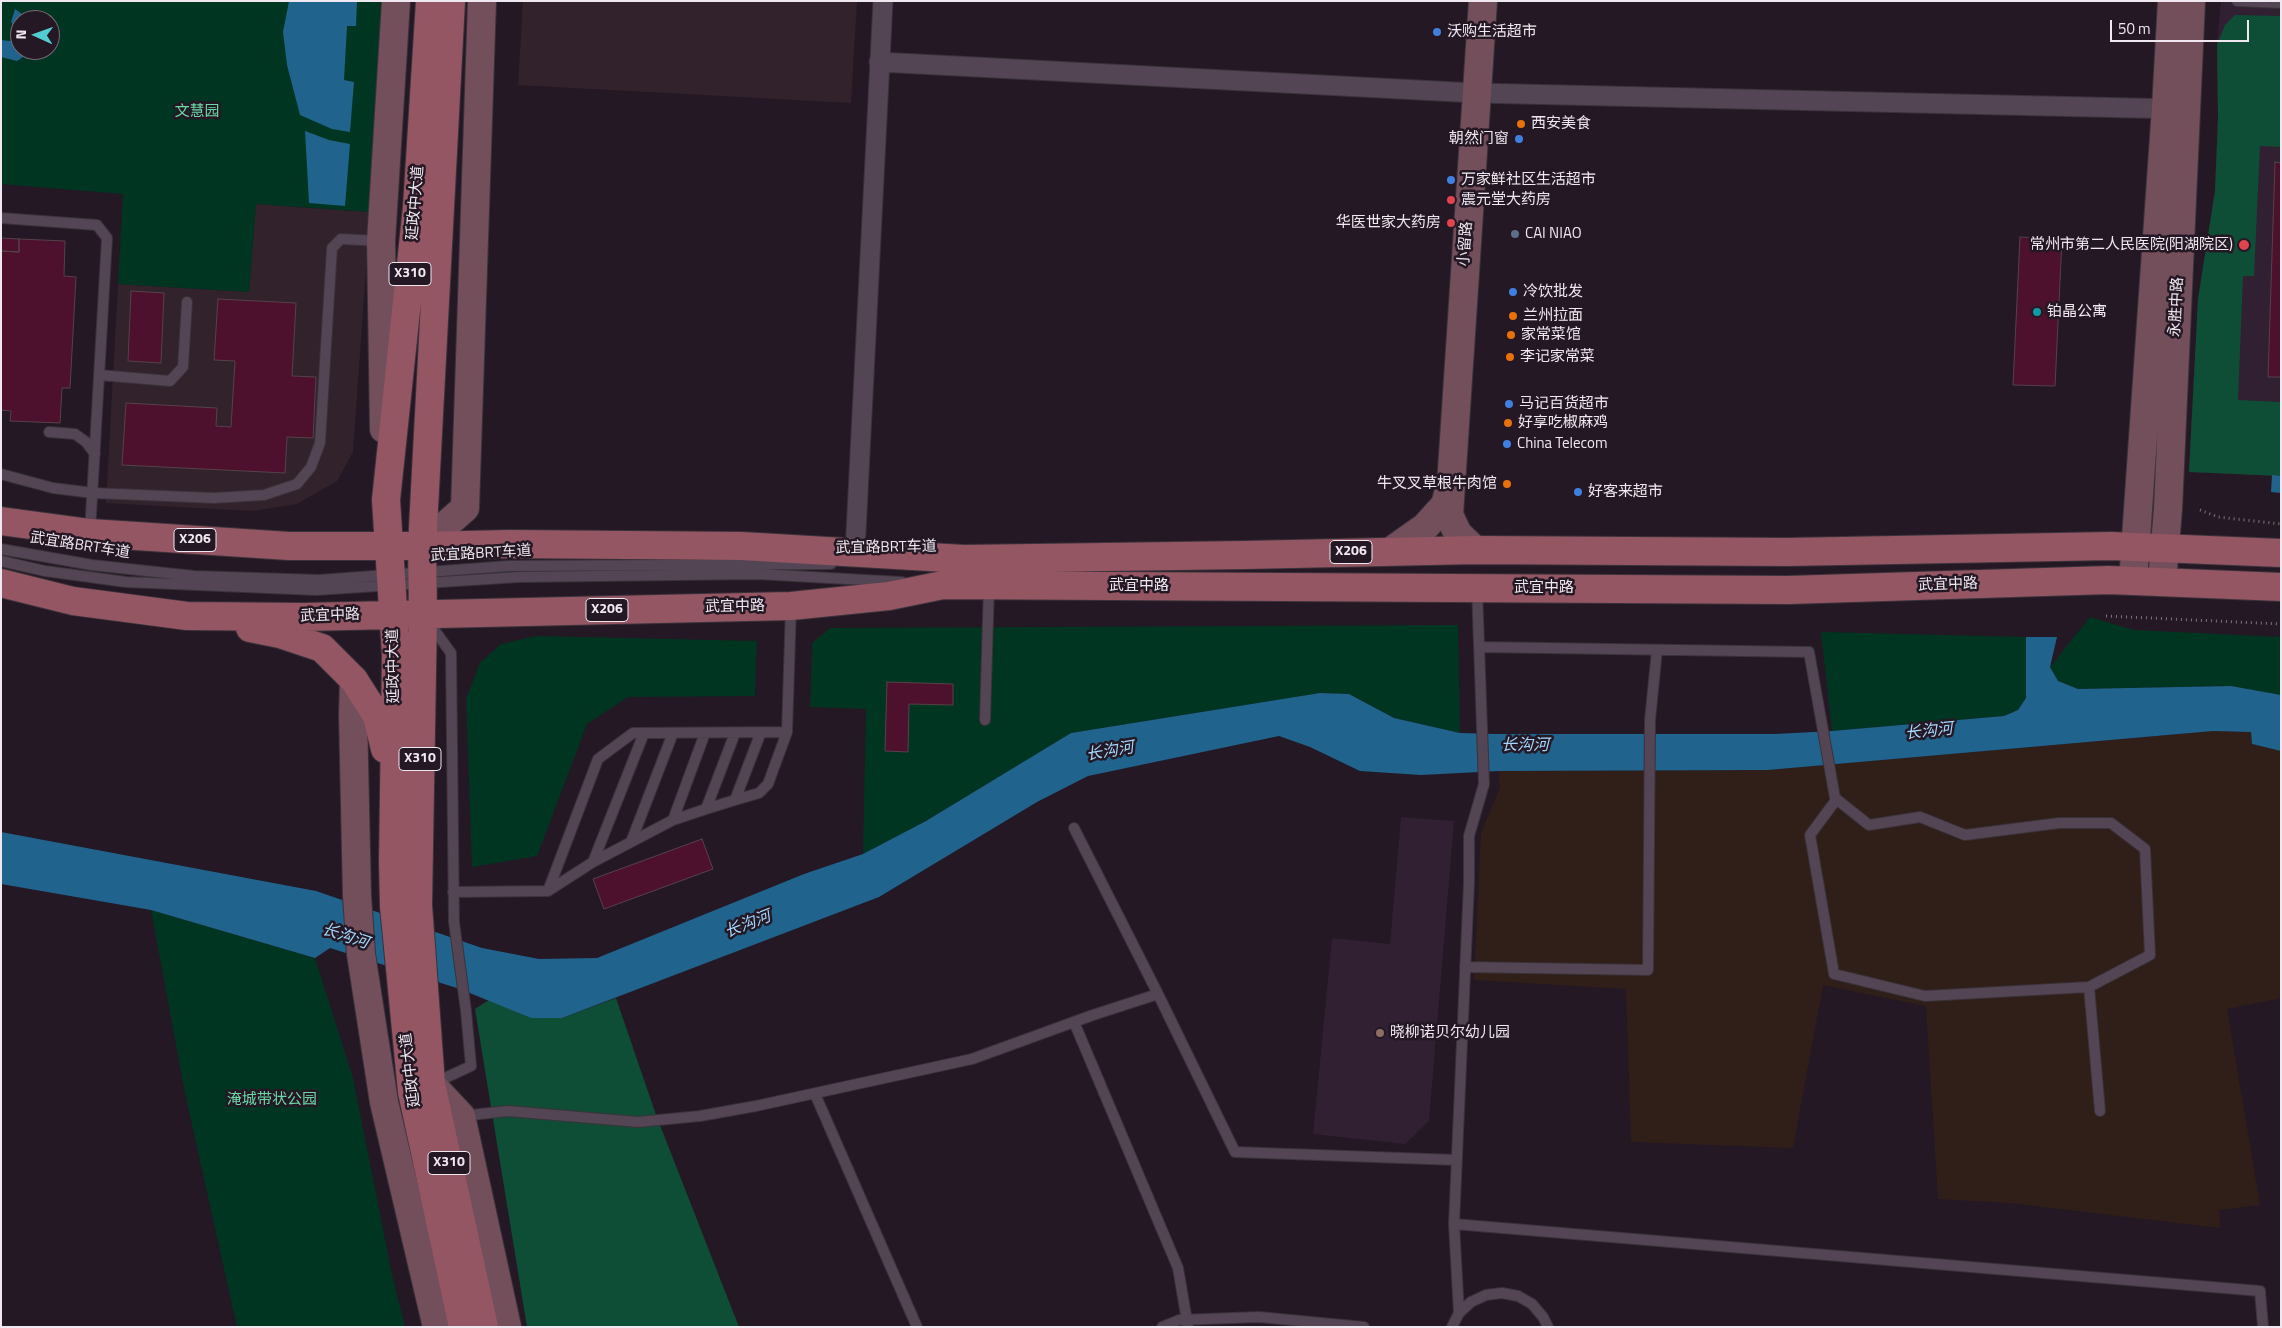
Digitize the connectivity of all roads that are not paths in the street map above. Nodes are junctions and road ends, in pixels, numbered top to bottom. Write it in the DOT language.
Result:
graph roads {
  1 [pos="396,1"];
  2 [pos="430,1"];
  3 [pos="451,1"];
  4 [pos="482,1"];
  5 [pos="882,1"];
  6 [pos="1483,1"];
  7 [pos="2172,1"];
  8 [pos="2191,1"];
  9 [pos="2237,1"];
  10 [pos="2281,3"];
  11 [pos="879,62"];
  12 [pos="1476,93"];
  13 [pos="2176,109"];
  14 [pos="1,218"];
  15 [pos="380,241"];
  16 [pos="187,302"];
  17 [pos="99,375"];
  18 [pos="48,432"];
  19 [pos="95,454"];
  20 [pos="1,474"];
  21 [pos="1450,486"];
  22 [pos="93,492"];
  23 [pos="386,500"];
  24 [pos="1,521"];
  25 [pos="90,533"];
  26 [pos="389,546"];
  27 [pos="2136,547"];
  28 [pos="2164,547"];
  29 [pos="1,549"];
  30 [pos="1475,550"];
  31 [pos="1391,551"];
  32 [pos="2281,554"];
  33 [pos="854,560"];
  34 [pos="1,561"];
  35 [pos="422,567"];
  36 [pos="391,580"];
  37 [pos="2133,581"];
  38 [pos="2162,582"];
  39 [pos="1,583"];
  40 [pos="943,585"];
  41 [pos="989,585"];
  42 [pos="2281,587"];
  43 [pos="1477,588"];
  44 [pos="791,606"];
  45 [pos="423,613"];
  46 [pos="393,614"];
  47 [pos="187,616"];
  48 [pos="1479,647"];
  49 [pos="1657,650"];
  50 [pos="354,680"];
  51 [pos="985,720"];
  52 [pos="761,732"];
  53 [pos="787,732"];
  54 [pos="644,733"];
  55 [pos="673,733"];
  56 [pos="705,733"];
  57 [pos="735,733"];
  58 [pos="393,781"];
  59 [pos="1836,799"];
  60 [pos="735,800"];
  61 [pos="706,809"];
  62 [pos="673,820"];
  63 [pos="1074,828"];
  64 [pos="631,842"];
  65 [pos="593,862"];
  66 [pos="548,891"];
  67 [pos="453,892"];
  68 [pos="406,906"];
  69 [pos="1466,967"];
  70 [pos="2089,986"];
  71 [pos="1158,994"];
  72 [pos="1074,1022"];
  73 [pos="815,1094"];
  74 [pos="405,1095"];
  75 [pos="2100,1111"];
  76 [pos="461,1116"];
  77 [pos="1457,1160"];
  78 [pos="1454,1224"];
  79 [pos="1459,1313"];
  80 [pos="1188,1323"];
  81 [pos="437,1327"];
  82 [pos="464,1327"];
  83 [pos="484,1327"];
  84 [pos="507,1327"];
  85 [pos="917,1327"];
  86 [pos="1162,1327"];
  87 [pos="1364,1327"];
  88 [pos="1452,1327"];
  89 [pos="1548,1327"];
  90 [pos="2263,1327"];
  1 -- 15 [label="street"];
  2 -- 23 [label="main road, 延政中大道 / X310"];
  3 -- 35 [label="main road, 延政中大道 / X310"];
  4 -- 35 [label="street"];
  5 -- 11 [label="street"];
  6 -- 12 [label="street, 小留路"];
  7 -- 13 [label="street, 永胜中路"];
  8 -- 13 [label="street, 永胜中路"];
  9 -- 10 [label="lane"];
  11 -- 12 [label="street"];
  11 -- 33 [label="street"];
  12 -- 13 [label="street"];
  12 -- 21 [label="street, 小留路"];
  13 -- 27 [label="street, 永胜中路"];
  13 -- 28 [label="street, 永胜中路"];
  14 -- 17 [label="lane"];
  15 -- 22 [label="lane"];
  15 -- 23 [label="street"];
  16 -- 17 [label="lane"];
  17 -- 19 [label="lane"];
  18 -- 19 [label="lane"];
  19 -- 22 [label="lane"];
  20 -- 22 [label="lane"];
  21 -- 30 [label="street, 小留路"];
  21 -- 31 [label="street, 小留路"];
  22 -- 25 [label="lane"];
  23 -- 26 [label="main road, 延政中大道 / X310"];
  24 -- 25 [label="main road, 武宜中路 / X206"];
  25 -- 26 [label="main road, 武宜中路 / X206"];
  26 -- 35 [label="main road, 武宜中路 / X206"];
  26 -- 36 [label="main road, 延政中大道 / X310"];
  27 -- 28 [label="main road, 武宜中路 / X206"];
  27 -- 30 [label="main road, 武宜中路 / X206"];
  27 -- 37 [label="street, 永胜中路"];
  28 -- 32 [label="main road, 武宜中路 / X206"];
  28 -- 38 [label="street, 永胜中路"];
  29 -- 36 [label="lane, 武宜路BRT车道"];
  30 -- 31 [label="main road, 武宜中路 / X206"];
  31 -- 33 [label="main road, 武宜中路 / X206"];
  33 -- 35 [label="main road, 武宜中路 / X206"];
  34 -- 36 [label="lane, 武宜路BRT车道"];
  35 -- 36 [label="lane, 武宜路BRT车道"];
  35 -- 40 [label="lane, 武宜路BRT车道"];
  35 -- 45 [label="main road, 延政中大道 / X310"];
  36 -- 46 [label="main road, 延政中大道 / X310"];
  37 -- 38 [label="main road, 武宜中路 / X206"];
  37 -- 43 [label="main road, 武宜中路 / X206"];
  38 -- 42 [label="main road, 武宜中路 / X206"];
  39 -- 47 [label="main road, 武宜中路 / X206"];
  40 -- 41 [label="main road, 武宜中路 / X206"];
  40 -- 44 [label="main road, 武宜中路 / X206"];
  41 -- 43 [label="main road, 武宜中路 / X206"];
  41 -- 51 [label="lane"];
  43 -- 48 [label="lane"];
  44 -- 45 [label="main road, 武宜中路 / X206"];
  44 -- 53 [label="lane"];
  45 -- 46 [label="main road, 武宜中路 / X206"];
  45 -- 67 [label="lane"];
  45 -- 68 [label="main road, 延政中大道 / X310"];
  46 -- 47 [label="main road, 武宜中路 / X206"];
  46 -- 58 [label="main road, 延政中大道 / X310"];
  47 -- 50 [label="main road"];
  48 -- 49 [label="lane"];
  48 -- 69 [label="lane"];
  49 -- 59 [label="lane"];
  49 -- 69 [label="lane"];
  50 -- 58 [label="main road"];
  50 -- 74 [label="street"];
  52 -- 53 [label="lane"];
  52 -- 57 [label="lane"];
  52 -- 60 [label="lane"];
  53 -- 60 [label="lane"];
  54 -- 55 [label="lane"];
  54 -- 65 [label="lane"];
  54 -- 66 [label="lane"];
  55 -- 56 [label="lane"];
  55 -- 64 [label="lane"];
  56 -- 57 [label="lane"];
  56 -- 62 [label="lane"];
  57 -- 61 [label="lane"];
  58 -- 68 [label="main road, 延政中大道 / X310"];
  59 -- 70 [label="lane"];
  59 -- 70 [label="lane"];
  60 -- 61 [label="lane"];
  61 -- 62 [label="lane"];
  62 -- 64 [label="lane"];
  63 -- 71 [label="lane"];
  64 -- 65 [label="lane"];
  65 -- 66 [label="lane"];
  66 -- 67 [label="lane"];
  67 -- 74 [label="lane"];
  68 -- 74 [label="main road, 延政中大道"];
  69 -- 77 [label="lane"];
  70 -- 75 [label="lane"];
  71 -- 72 [label="lane"];
  71 -- 77 [label="lane"];
  72 -- 73 [label="lane"];
  72 -- 80 [label="lane"];
  73 -- 76 [label="lane"];
  73 -- 85 [label="lane"];
  74 -- 76 [label="street"];
  74 -- 81 [label="street"];
  74 -- 82 [label="main road, 延政中大道 / X310"];
  74 -- 83 [label="main road, 延政中大道 / X310"];
  76 -- 84 [label="street"];
  77 -- 78 [label="lane"];
  78 -- 79 [label="lane"];
  78 -- 90 [label="lane"];
  79 -- 88 [label="lane"];
  79 -- 89 [label="lane"];
  80 -- 86 [label="lane"];
  80 -- 87 [label="lane"];
}
